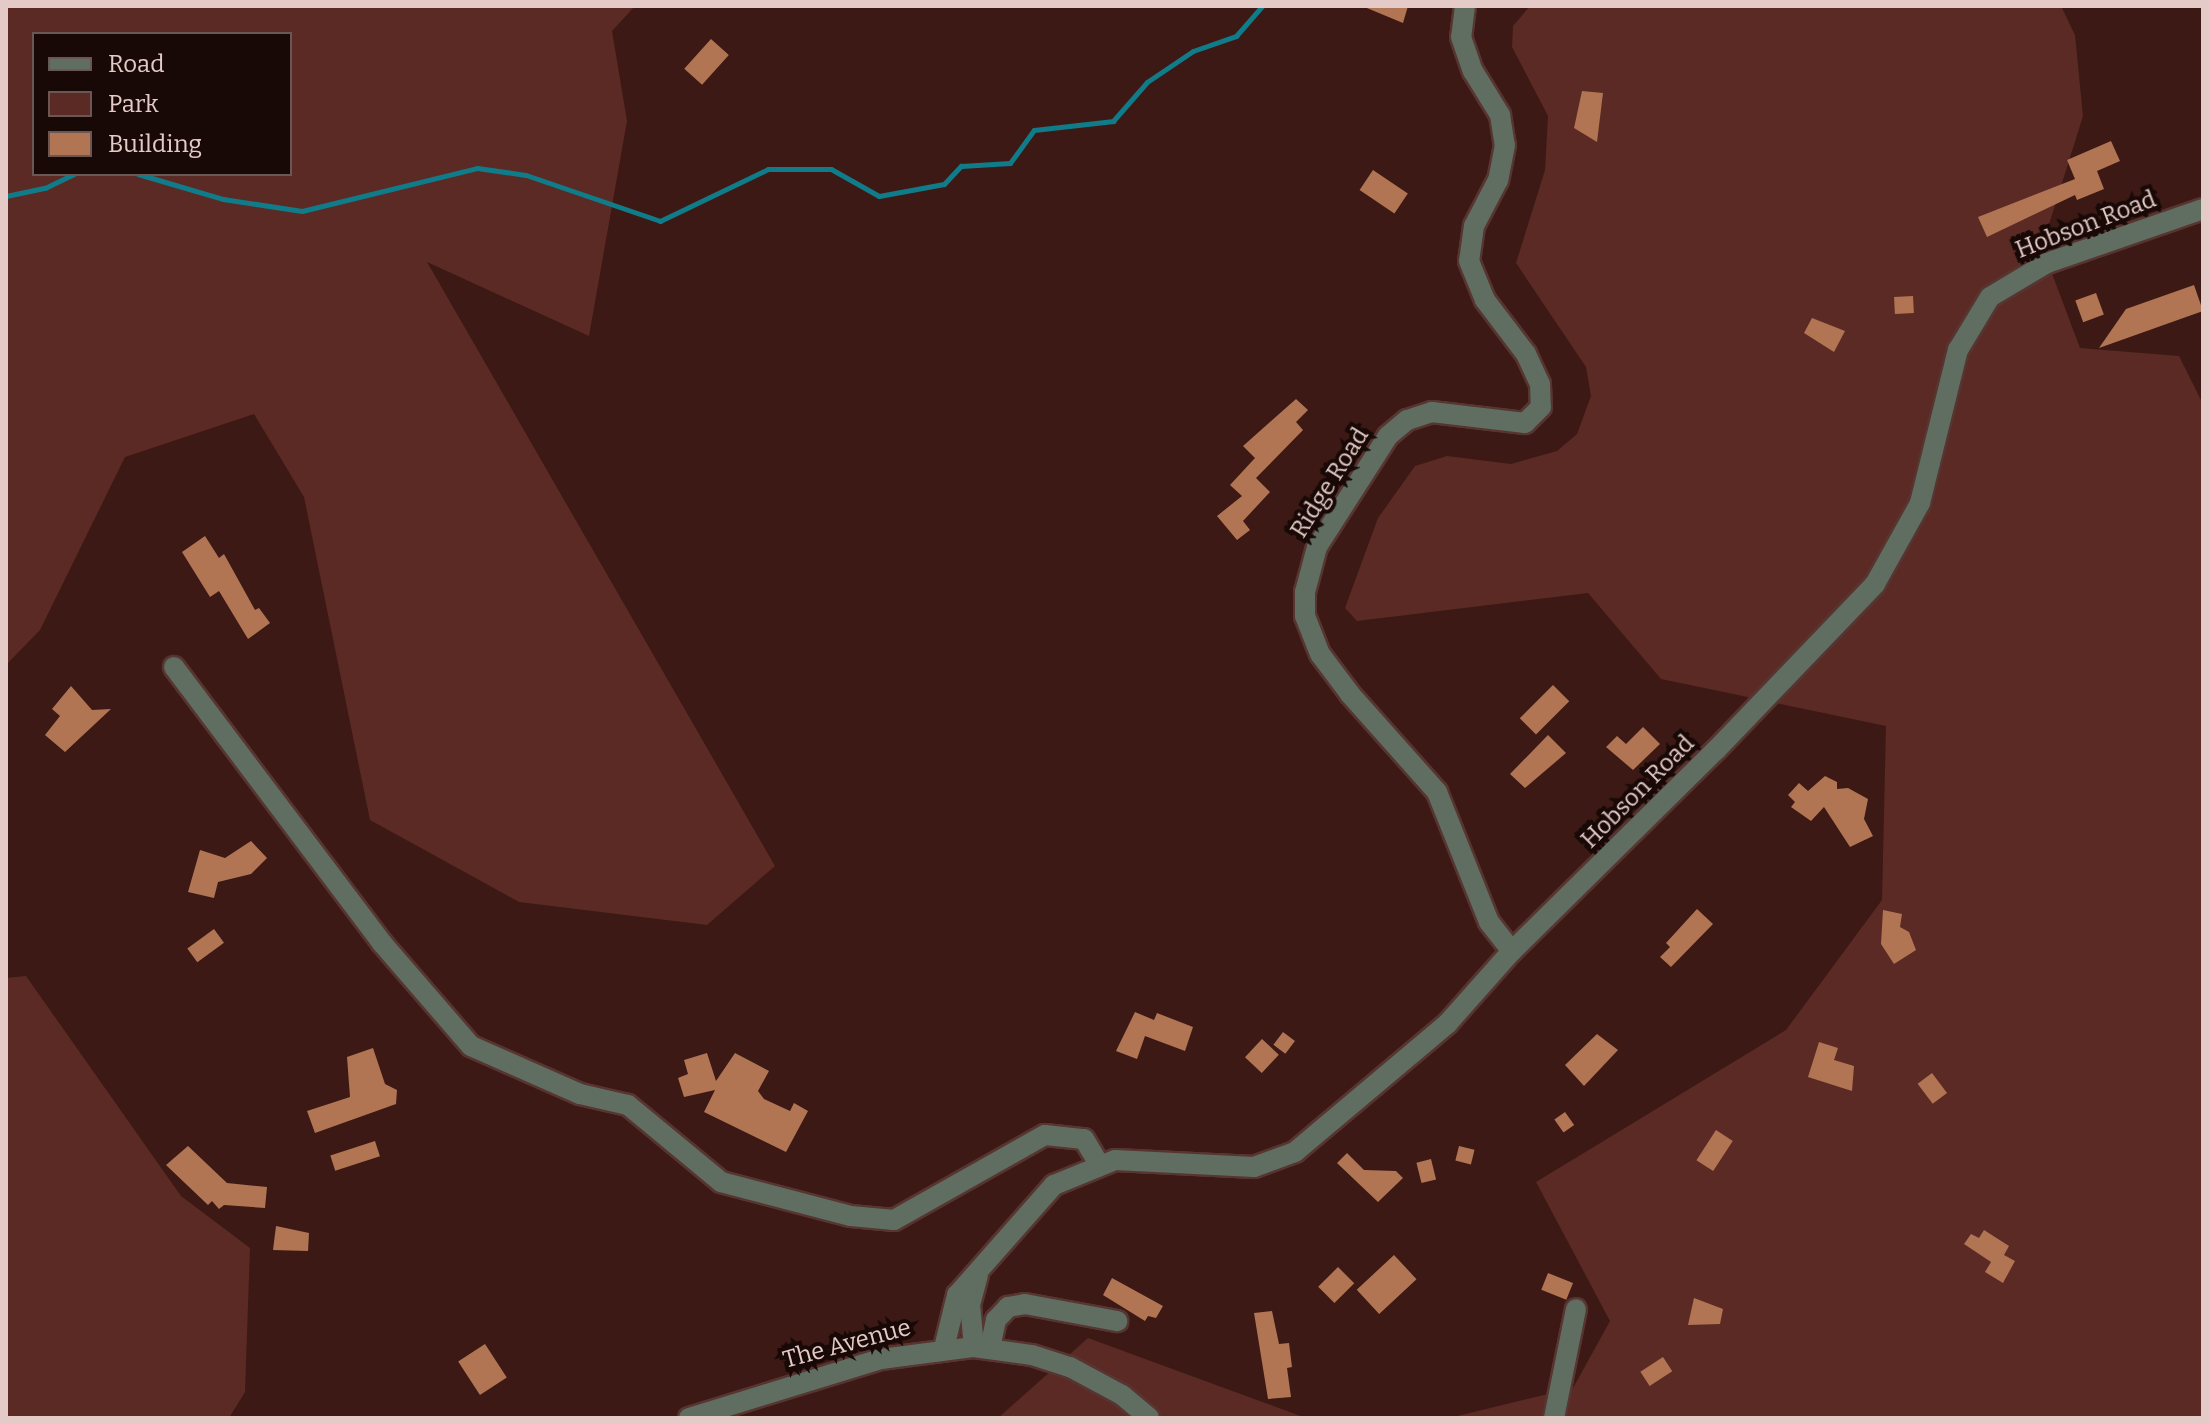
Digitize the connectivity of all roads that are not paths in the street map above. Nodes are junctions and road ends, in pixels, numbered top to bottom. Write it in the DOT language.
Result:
graph roads {
  1 [pos="1465,6"];
  2 [pos="2203,209"];
  3 [pos="174,667"];
  4 [pos="1512,951"];
  5 [pos="1099,1164"];
  6 [pos="980,1268"];
  7 [pos="1576,1309"];
  8 [pos="1117,1321"];
  9 [pos="944,1348"];
  10 [pos="982,1348"];
  11 [pos="689,1418"];
  12 [pos="1149,1418"];
  13 [pos="1554,1418"];
  1 -- 4 [label="street, Ridge Road"];
  2 -- 4 [label="street, Hobson Road"];
  3 -- 5 [label="street"];
  4 -- 5 [label="street, Hobson Road"];
  5 -- 6 [label="street, Hobson Road"];
  6 -- 9 [label="street, Hobson Road"];
  6 -- 10 [label="street, Hobson Road"];
  7 -- 13 [label="street"];
  8 -- 10 [label="street"];
  9 -- 10 [label="street, The Avenue"];
  9 -- 11 [label="street, The Avenue"];
  10 -- 12 [label="street, The Avenue"];
}
